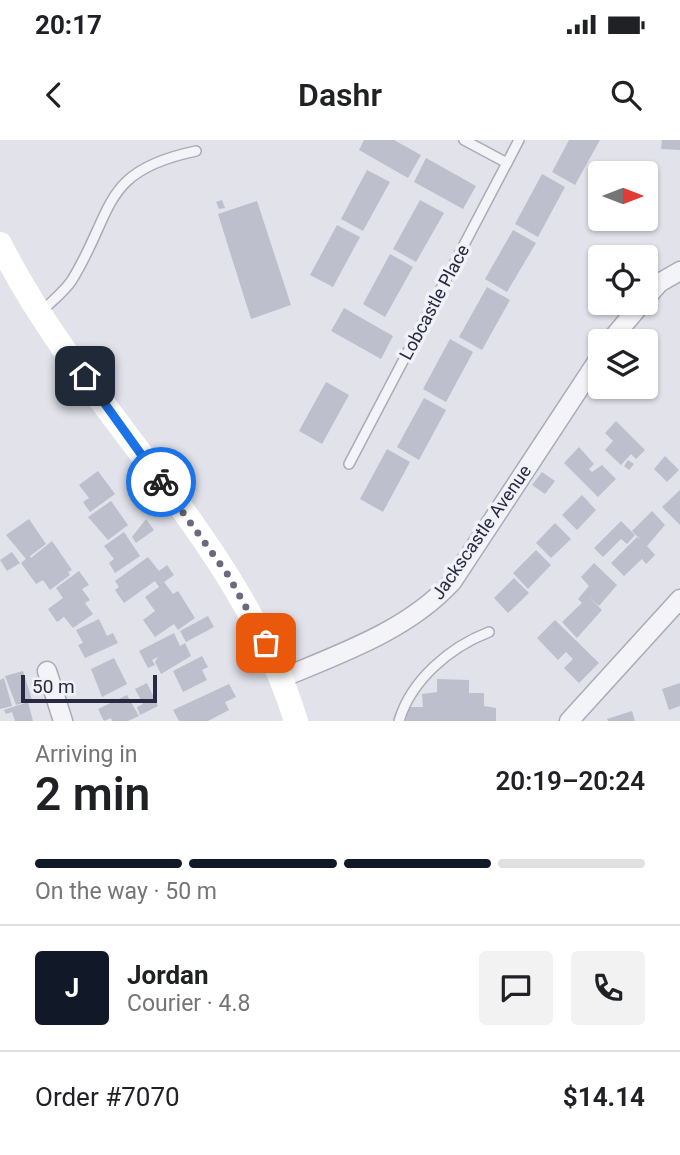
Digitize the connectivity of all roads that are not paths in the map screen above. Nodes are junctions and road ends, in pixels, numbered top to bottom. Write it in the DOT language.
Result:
graph roads {
  1 [pos="464,140"];
  2 [pos="519,140"];
  3 [pos="196,151"];
  4 [pos="507,163"];
  5 [pos="0,244"];
  6 [pos="680,271"];
  7 [pos="658,284"];
  8 [pos="41,312"];
  9 [pos="632,315"];
  10 [pos="620,329"];
  11 [pos="588,375"];
  12 [pos="349,464"];
  13 [pos="680,599"];
  14 [pos="489,632"];
  15 [pos="47,671"];
  16 [pos="282,678"];
  17 [pos="63,721"];
  18 [pos="296,721"];
  19 [pos="399,721"];
  20 [pos="569,721"];
  1 -- 4 [label="lane"];
  2 -- 4 [label="lane, Lobcastle Place"];
  3 -- 8 [label="lane"];
  4 -- 12 [label="lane, Lobcastle Place"];
  5 -- 8 [label="street"];
  6 -- 7 [label="street"];
  8 -- 16 [label="street"];
  9 -- 10 [label="street"];
  11 -- 16 [label="street, Jackscastle Avenue"];
  13 -- 20 [label="street"];
  14 -- 19 [label="lane"];
  15 -- 17 [label="street"];
  16 -- 18 [label="street"];
}
